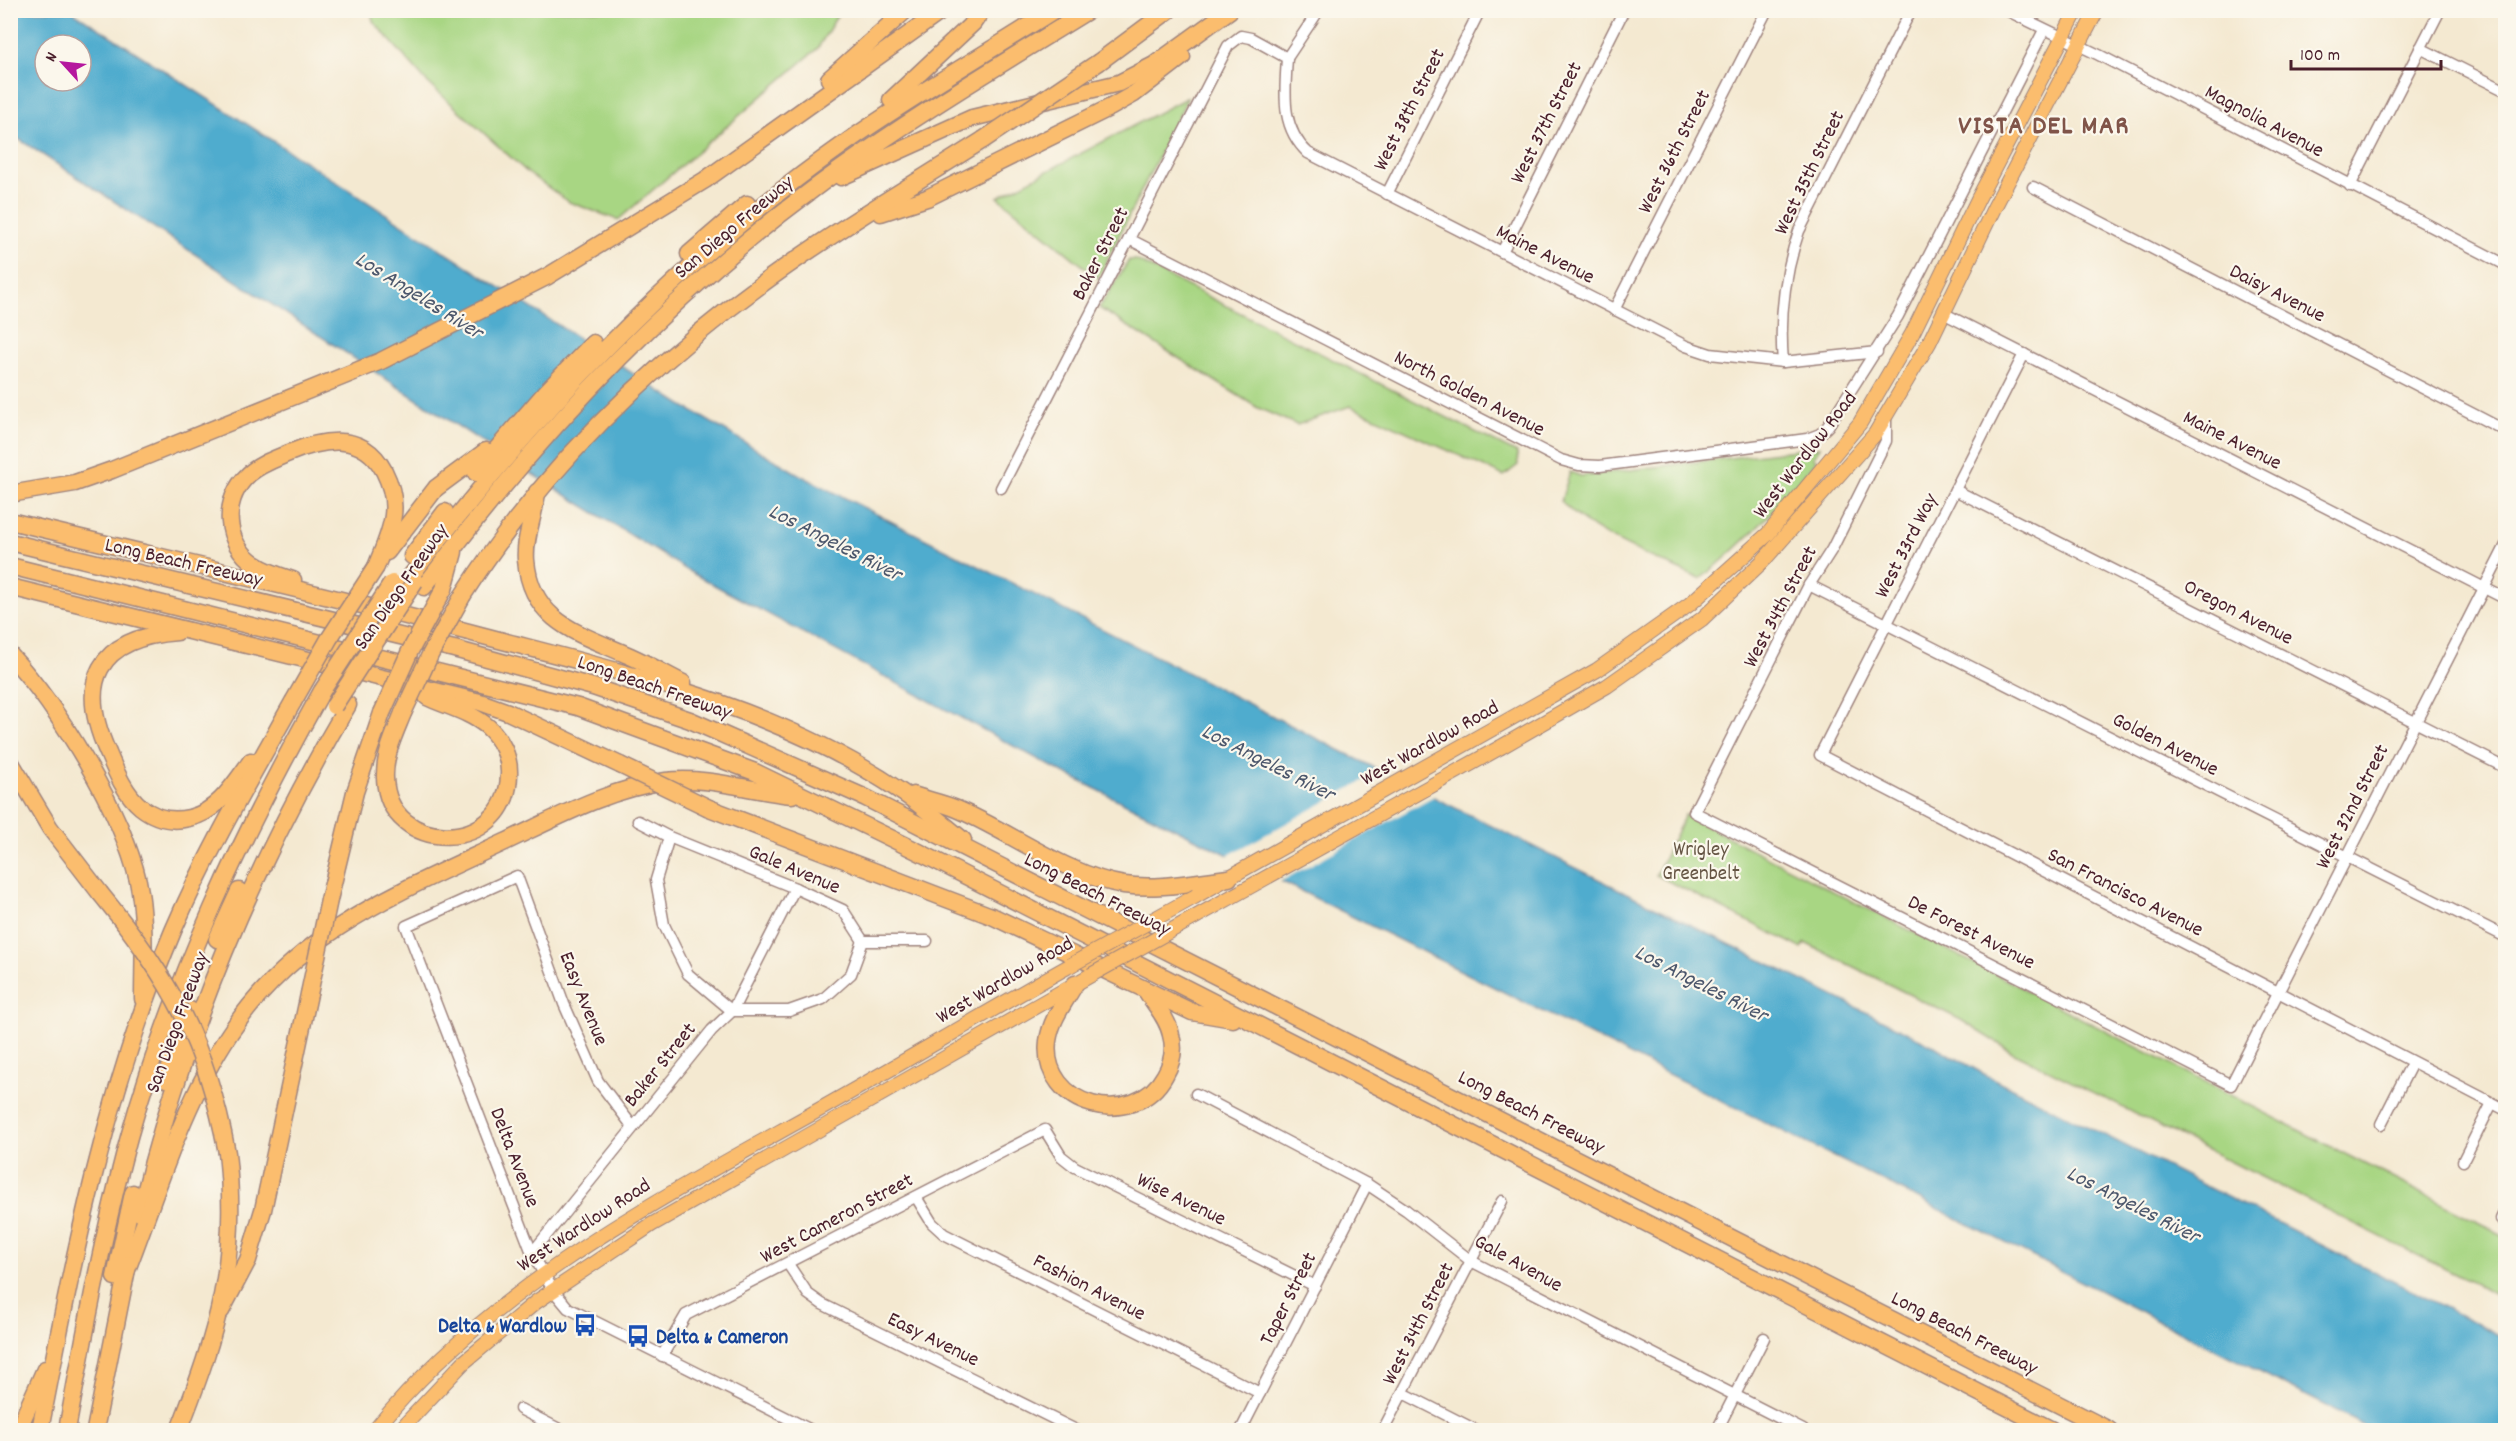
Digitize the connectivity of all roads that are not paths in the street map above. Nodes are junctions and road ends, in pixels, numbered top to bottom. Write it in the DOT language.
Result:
graph roads {
  1 [pos="906,10"];
  2 [pos="943,10"];
  3 [pos="982,10"];
  4 [pos="1034,10"];
  5 [pos="1054,10"];
  6 [pos="1068,10"];
  7 [pos="1089,10"];
  8 [pos="1169,10"];
  9 [pos="1230,10"];
  10 [pos="1238,10"];
  11 [pos="1319,10"];
  12 [pos="1480,10"];
  13 [pos="1624,10"];
  14 [pos="1767,10"];
  15 [pos="1911,10"];
  16 [pos="2006,10"];
  17 [pos="2077,10"];
  18 [pos="2097,10"];
  19 [pos="2440,10"];
  20 [pos="2044,30"];
  21 [pos="2062,39"];
  22 [pos="2079,46"];
  23 [pos="2420,48"];
  24 [pos="1287,58"];
  25 [pos="2505,91"];
  26 [pos="891,100"];
  27 [pos="806,108"];
  28 [pos="2350,186"];
  29 [pos="2033,187"];
  30 [pos="810,191"];
  31 [pos="1387,194"];
  32 [pos="855,222"];
  33 [pos="1129,239"];
  34 [pos="1502,252"];
  35 [pos="2505,265"];
  36 [pos="687,274"];
  37 [pos="1614,310"];
  38 [pos="1944,313"];
  39 [pos="1877,351"];
  40 [pos="2024,354"];
  41 [pos="1783,362"];
  42 [pos="1886,416"];
  43 [pos="2505,431"];
  44 [pos="1820,434"];
  45 [pos="508,435"];
  46 [pos="1000,488"];
  47 [pos="1955,490"];
  48 [pos="537,491"];
  49 [pos="10,495"];
  50 [pos="466,508"];
  51 [pos="10,521"];
  52 [pos="10,542"];
  53 [pos="457,543"];
  54 [pos="2505,545"];
  55 [pos="10,566"];
  56 [pos="376,567"];
  57 [pos="409,584"];
  58 [pos="1809,585"];
  59 [pos="10,587"];
  60 [pos="2484,588"];
  61 [pos="2505,599"];
  62 [pos="346,600"];
  63 [pos="1886,624"];
  64 [pos="190,631"];
  65 [pos="10,655"];
  66 [pos="384,678"];
  67 [pos="334,699"];
  68 [pos="293,702"];
  69 [pos="723,703"];
  70 [pos="2415,722"];
  71 [pos="1820,755"];
  72 [pos="10,761"];
  73 [pos="2505,768"];
  74 [pos="902,792"];
  75 [pos="802,795"];
  76 [pos="1694,812"];
  77 [pos="638,821"];
  78 [pos="669,837"];
  79 [pos="2347,857"];
  80 [pos="995,865"];
  81 [pos="1228,878"];
  82 [pos="795,888"];
  83 [pos="406,927"];
  84 [pos="2505,937"];
  85 [pos="862,941"];
  86 [pos="927,941"];
  87 [pos="1075,984"];
  88 [pos="1146,991"];
  89 [pos="2278,991"];
  90 [pos="732,1011"];
  91 [pos="142,1012"];
  92 [pos="1250,1022"];
  93 [pos="2412,1063"];
  94 [pos="2231,1085"];
  95 [pos="1196,1094"];
  96 [pos="2492,1103"];
  97 [pos="2505,1110"];
  98 [pos="2381,1124"];
  99 [pos="633,1127"];
  100 [pos="1046,1130"];
  101 [pos="2463,1161"];
  102 [pos="1367,1184"];
  103 [pos="916,1197"];
  104 [pos="1502,1201"];
  105 [pos="532,1253"];
  106 [pos="1471,1261"];
  107 [pos="788,1264"];
  108 [pos="543,1274"];
  109 [pos="125,1275"];
  110 [pos="1315,1286"];
  111 [pos="553,1290"];
  112 [pos="221,1311"];
  113 [pos="1764,1338"];
  114 [pos="57,1341"];
  115 [pos="663,1356"];
  116 [pos="1260,1393"];
  117 [pos="1403,1393"];
  118 [pos="1735,1396"];
  119 [pos="520,1409"];
  120 [pos="18,1431"];
  121 [pos="40,1431"];
  122 [pos="67,1431"];
  123 [pos="77,1431"];
  124 [pos="84,1431"];
  125 [pos="95,1431"];
  126 [pos="179,1431"];
  127 [pos="375,1431"];
  128 [pos="400,1431"];
  129 [pos="561,1431"];
  130 [pos="811,1431"];
  131 [pos="1076,1431"];
  132 [pos="1241,1431"];
  133 [pos="1383,1431"];
  134 [pos="1476,1431"];
  135 [pos="1718,1431"];
  136 [pos="1803,1431"];
  137 [pos="2052,1431"];
  138 [pos="2109,1431"];
  1 -- 27 [label="highway"];
  2 -- 27 [label="highway"];
  3 -- 26 [label="highway"];
  4 -- 26 [label="highway, San Diego Freeway"];
  5 -- 36 [label="highway"];
  6 -- 36 [label="highway"];
  7 -- 30 [label="highway, San Diego Freeway"];
  8 -- 32 [label="highway, bridge"];
  9 -- 30 [label="highway"];
  10 -- 32 [label="highway"];
  11 -- 24 [label="street"];
  12 -- 31 [label="street, West 38th Street"];
  13 -- 34 [label="street, West 37th Street"];
  14 -- 37 [label="street, West 36th Street"];
  15 -- 41 [label="street, West 35th Street"];
  16 -- 20 [label="street, Magnolia Avenue"];
  17 -- 21 [label="main road, West Wardlow Road"];
  18 -- 22 [label="main road, West Wardlow Road"];
  19 -- 23 [label="street"];
  20 -- 21 [label="street, Magnolia Avenue"];
  20 -- 39 [label="street, West Wardlow Road"];
  21 -- 22 [label="street, Magnolia Avenue"];
  21 -- 81 [label="main road, West Wardlow Road"];
  22 -- 28 [label="street, Magnolia Avenue"];
  22 -- 38 [label="main road, West Wardlow Road"];
  23 -- 25 [label="street"];
  23 -- 28 [label="street"];
  24 -- 31 [label="street, Maine Avenue"];
  24 -- 33 [label="street, Baker Street"];
  26 -- 36 [label="highway, San Diego Freeway"];
  27 -- 49 [label="highway"];
  28 -- 35 [label="street, Magnolia Avenue"];
  29 -- 43 [label="street, Daisy Avenue"];
  30 -- 36 [label="highway, San Diego Freeway"];
  31 -- 34 [label="street, Maine Avenue"];
  32 -- 48 [label="highway"];
  33 -- 44 [label="street, North Golden Avenue"];
  33 -- 46 [label="street, Baker Street"];
  34 -- 37 [label="street, Maine Avenue"];
  36 -- 45 [label="highway, San Diego Freeway"];
  36 -- 50 [label="highway, San Diego Freeway"];
  37 -- 41 [label="street, Maine Avenue"];
  38 -- 40 [label="street, Maine Avenue"];
  38 -- 42 [label="main road, West Wardlow Road"];
  39 -- 41 [label="street, Maine Avenue"];
  39 -- 44 [label="street, West Wardlow Road"];
  40 -- 47 [label="street, West 33rd Way"];
  40 -- 60 [label="street, Maine Avenue"];
  42 -- 58 [label="street, West 34th Street"];
  42 -- 87 [label="main road, West Wardlow Road, bridge"];
  45 -- 50 [label="highway, San Diego Freeway"];
  45 -- 56 [label="highway"];
  47 -- 63 [label="street, West 33rd Way"];
  47 -- 70 [label="street, Oregon Avenue"];
  48 -- 66 [label="highway, bridge"];
  48 -- 69 [label="highway"];
  50 -- 53 [label="highway, San Diego Freeway"];
  50 -- 57 [label="highway, San Diego Freeway"];
  50 -- 57 [label="highway"];
  51 -- 62 [label="highway"];
  52 -- 80 [label="highway, Long Beach Freeway"];
  53 -- 57 [label="highway, San Diego Freeway"];
  53 -- 112 [label="highway, bridge"];
  54 -- 60 [label="street, West 32nd Street"];
  55 -- 75 [label="highway"];
  56 -- 62 [label="highway"];
  56 -- 68 [label="highway, bridge"];
  57 -- 67 [label="highway, San Diego Freeway"];
  57 -- 67 [label="highway, San Diego Freeway, bridge"];
  58 -- 63 [label="street, Golden Avenue"];
  58 -- 76 [label="street, West 34th Street"];
  59 -- 64 [label="highway"];
  60 -- 61 [label="street, Maine Avenue"];
  60 -- 70 [label="street, West 32nd Street"];
  62 -- 69 [label="highway"];
  63 -- 71 [label="street, West 33rd Way"];
  63 -- 79 [label="street, Golden Avenue"];
  64 -- 66 [label="highway"];
  64 -- 68 [label="highway"];
  65 -- 91 [label="highway"];
  66 -- 88 [label="highway, bridge"];
  67 -- 109 [label="highway, San Diego Freeway"];
  67 -- 122 [label="highway, San Diego Freeway"];
  67 -- 123 [label="highway"];
  67 -- 124 [label="highway"];
  68 -- 91 [label="highway"];
  69 -- 74 [label="highway"];
  70 -- 73 [label="street, Oregon Avenue"];
  70 -- 79 [label="street, West 32nd Street"];
  71 -- 89 [label="street, San Francisco Avenue"];
  72 -- 112 [label="highway, bridge"];
  74 -- 80 [label="highway"];
  74 -- 81 [label="highway"];
  75 -- 92 [label="highway"];
  75 -- 109 [label="highway"];
  76 -- 94 [label="street, De Forest Avenue"];
  77 -- 78 [label="street, Gale Avenue"];
  78 -- 82 [label="street, Gale Avenue"];
  78 -- 90 [label="street"];
  79 -- 84 [label="street, Golden Avenue"];
  79 -- 89 [label="street, West 32nd Street"];
  80 -- 138 [label="highway, Long Beach Freeway"];
  81 -- 108 [label="main road, West Wardlow Road, bridge"];
  82 -- 85 [label="street, Gale Avenue"];
  82 -- 90 [label="street, Baker Street"];
  83 -- 99 [label="street, Easy Avenue"];
  83 -- 105 [label="street, Delta Avenue"];
  85 -- 86 [label="street"];
  85 -- 90 [label="street"];
  87 -- 88 [label="highway"];
  87 -- 111 [label="main road, West Wardlow Road"];
  88 -- 92 [label="highway"];
  89 -- 93 [label="street, San Francisco Avenue"];
  89 -- 94 [label="street, West 32nd Street"];
  90 -- 99 [label="street, Baker Street"];
  91 -- 114 [label="highway"];
  92 -- 137 [label="highway"];
  93 -- 96 [label="street, San Francisco Avenue"];
  93 -- 98 [label="street"];
  95 -- 102 [label="street, Gale Avenue"];
  96 -- 97 [label="street, San Francisco Avenue"];
  96 -- 101 [label="street"];
  99 -- 105 [label="street, Baker Street"];
  100 -- 103 [label="street, West Cameron Street"];
  100 -- 110 [label="street, Wise Avenue"];
  102 -- 106 [label="street, Gale Avenue"];
  102 -- 110 [label="street, Taper Street"];
  103 -- 107 [label="street, West Cameron Street"];
  103 -- 116 [label="street, Fashion Avenue"];
  104 -- 106 [label="street, West 34th Street"];
  105 -- 108 [label="street, Delta Avenue"];
  106 -- 117 [label="street, West 34th Street"];
  106 -- 118 [label="street, Gale Avenue"];
  107 -- 115 [label="street, West Cameron Street"];
  107 -- 131 [label="street, Easy Avenue"];
  108 -- 111 [label="street, Delta Avenue"];
  108 -- 127 [label="main road, West Wardlow Road"];
  109 -- 125 [label="highway, San Diego Freeway"];
  110 -- 116 [label="street, Taper Street"];
  111 -- 115 [label="street, Delta Avenue"];
  111 -- 128 [label="main road, West Wardlow Road"];
  112 -- 126 [label="highway"];
  113 -- 118 [label="street"];
  114 -- 120 [label="highway"];
  114 -- 121 [label="highway"];
  115 -- 130 [label="street, Delta Avenue"];
  116 -- 132 [label="street, Taper Street"];
  117 -- 133 [label="street, West 34th Street"];
  117 -- 134 [label="street"];
  118 -- 135 [label="street"];
  118 -- 136 [label="street, Gale Avenue"];
  119 -- 129 [label="street"];
}
